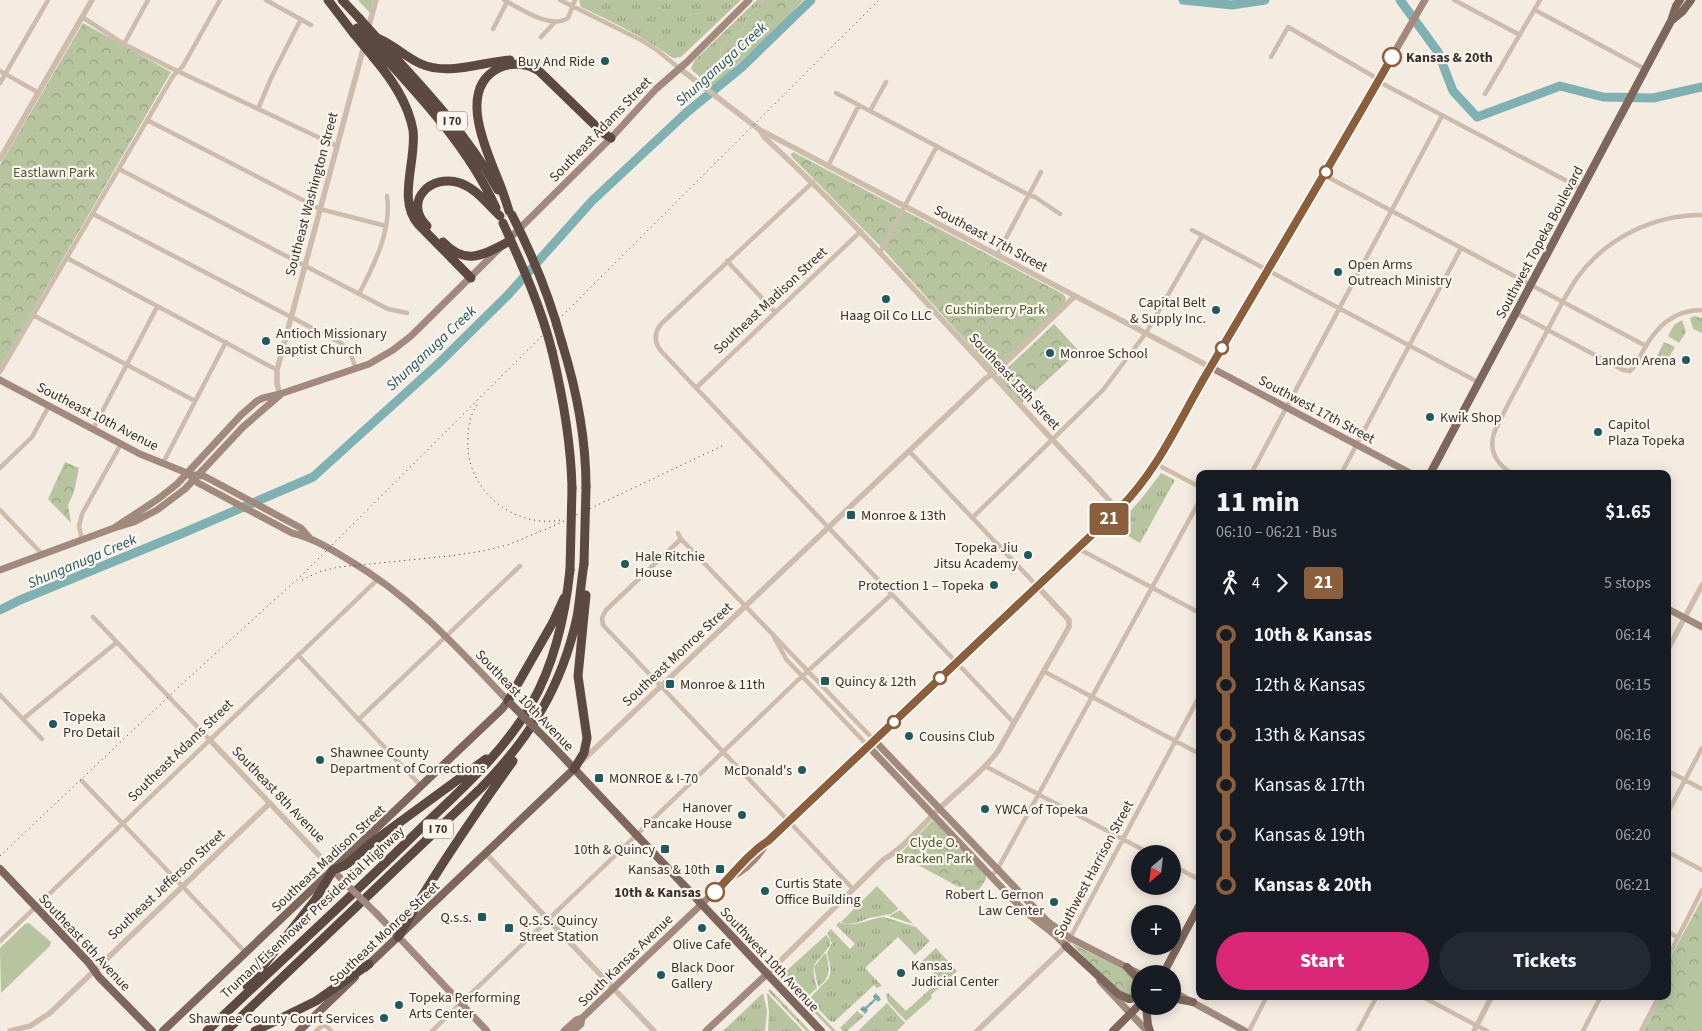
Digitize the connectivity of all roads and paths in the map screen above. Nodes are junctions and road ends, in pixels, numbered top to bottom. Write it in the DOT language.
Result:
graph roads {
  1 [pos="48,0"];
  2 [pos="92,0"];
  3 [pos="148,0"];
  4 [pos="220,0"];
  5 [pos="266,0"];
  6 [pos="328,0"];
  7 [pos="342,0"];
  8 [pos="376,0"];
  9 [pos="560,0"];
  10 [pos="575,0"];
  11 [pos="749,0"];
  12 [pos="1425,0"];
  13 [pos="1454,0"];
  14 [pos="1540,0"];
  15 [pos="1680,0"];
  16 [pos="1691,0"];
  17 [pos="505,1"];
  18 [pos="573,7"];
  19 [pos="1535,10"];
  20 [pos="82,17"];
  21 [pos="301,19"];
  22 [pos="1671,21"];
  23 [pos="555,22"];
  24 [pos="311,25"];
  25 [pos="493,29"];
  26 [pos="355,31"];
  27 [pos="1520,35"];
  28 [pos="377,38"];
  29 [pos="541,38"];
  30 [pos="124,44"];
  31 [pos="1271,57"];
  32 [pos="679,68"];
  33 [pos="1645,69"];
  34 [pos="0,71"];
  35 [pos="178,71"];
  36 [pos="5,74"];
  37 [pos="1379,81"];
  38 [pos="886,82"];
  39 [pos="0,83"];
  40 [pos="39,93"];
  41 [pos="836,93"];
  42 [pos="1485,94"];
  43 [pos="859,105"];
  44 [pos="258,109"];
  45 [pos="870,111"];
  46 [pos="1442,116"];
  47 [pos="147,120"];
  48 [pos="760,130"];
  49 [pos="612,138"];
  50 [pos="337,146"];
  51 [pos="789,146"];
  52 [pos="936,146"];
  53 [pos="0,159"];
  54 [pos="791,160"];
  55 [pos="828,166"];
  56 [pos="119,169"];
  57 [pos="1041,172"];
  58 [pos="1324,175"];
  59 [pos="813,182"];
  60 [pos="1582,189"];
  61 [pos="1029,195"];
  62 [pos="387,196"];
  63 [pos="905,207"];
  64 [pos="320,209"];
  65 [pos="1391,211"];
  66 [pos="510,213"];
  67 [pos="93,214"];
  68 [pos="1060,214"];
  69 [pos="1702,215"];
  70 [pos="501,220"];
  71 [pos="386,226"];
  72 [pos="1192,230"];
  73 [pos="861,231"];
  74 [pos="1202,236"];
  75 [pos="506,243"];
  76 [pos="449,248"];
  77 [pos="1460,248"];
  78 [pos="880,252"];
  79 [pos="997,255"];
  80 [pos="66,258"];
  81 [pos="727,261"];
  82 [pos="305,266"];
  83 [pos="1268,271"];
  84 [pos="473,276"];
  85 [pos="1530,285"];
  86 [pos="359,294"];
  87 [pos="1075,296"];
  88 [pos="1563,302"];
  89 [pos="157,307"];
  90 [pos="1339,309"];
  91 [pos="1702,310"];
  92 [pos="775,312"];
  93 [pos="407,313"];
  94 [pos="1516,313"];
  95 [pos="34,315"];
  96 [pos="291,318"];
  97 [pos="1548,329"];
  98 [pos="1146,333"];
  99 [pos="226,342"];
  100 [pos="1409,346"];
  101 [pos="1646,346"];
  102 [pos="127,364"];
  103 [pos="1210,367"];
  104 [pos="356,369"];
  105 [pos="277,370"];
  106 [pos="0,372"];
  107 [pos="992,374"];
  108 [pos="0,380"];
  109 [pos="1478,382"];
  110 [pos="696,388"];
  111 [pos="280,394"];
  112 [pos="195,401"];
  113 [pos="49,406"];
  114 [pos="1287,407"];
  115 [pos="93,429"];
  116 [pos="1053,440"];
  117 [pos="121,444"];
  118 [pos="1356,444"];
  119 [pos="909,451"];
  120 [pos="163,462"];
  121 [pos="1156,464"];
  122 [pos="0,468"];
  123 [pos="1253,470"];
  124 [pos="1343,470"];
  125 [pos="1405,470"];
  126 [pos="1432,470"];
  127 [pos="1508,470"];
  128 [pos="186,473"];
  129 [pos="196,477"];
  130 [pos="1196,485"];
  131 [pos="1196,507"];
  132 [pos="0,510"];
  133 [pos="1118,510"];
  134 [pos="972,518"];
  135 [pos="114,528"];
  136 [pos="828,528"];
  137 [pos="678,534"];
  138 [pos="309,537"];
  139 [pos="681,539"];
  140 [pos="82,540"];
  141 [pos="1077,548"];
  142 [pos="42,554"];
  143 [pos="520,566"];
  144 [pos="0,570"];
  145 [pos="379,578"];
  146 [pos="582,583"];
  147 [pos="1702,584"];
  148 [pos="1037,586"];
  149 [pos="1152,588"];
  150 [pos="568,594"];
  151 [pos="891,595"];
  152 [pos="746,606"];
  153 [pos="1196,611"];
  154 [pos="1671,611"];
  155 [pos="94,617"];
  156 [pos="1684,618"];
  157 [pos="1702,627"];
  158 [pos="446,635"];
  159 [pos="773,635"];
  160 [pos="117,642"];
  161 [pos="1671,643"];
  162 [pos="298,655"];
  163 [pos="956,663"];
  164 [pos="809,671"];
  165 [pos="1044,672"];
  166 [pos="802,677"];
  167 [pos="662,686"];
  168 [pos="0,695"];
  169 [pos="1092,697"];
  170 [pos="509,703"];
  171 [pos="1196,703"];
  172 [pos="23,719"];
  173 [pos="358,720"];
  174 [pos="1014,723"];
  175 [pos="513,733"];
  176 [pos="42,739"];
  177 [pos="209,739"];
  178 [pos="523,740"];
  179 [pos="874,740"];
  180 [pos="1176,741"];
  181 [pos="868,746"];
  182 [pos="1702,748"];
  183 [pos="724,751"];
  184 [pos="1196,752"];
  185 [pos="985,766"];
  186 [pos="574,769"];
  187 [pos="1671,773"];
  188 [pos="1685,780"];
  189 [pos="82,781"];
  190 [pos="421,786"];
  191 [pos="1702,789"];
  192 [pos="1038,794"];
  193 [pos="270,803"];
  194 [pos="1671,806"];
  195 [pos="939,808"];
  196 [pos="933,815"];
  197 [pos="789,820"];
  198 [pos="122,823"];
  199 [pos="636,835"];
  200 [pos="1123,839"];
  201 [pos="1134,845"];
  202 [pos="486,854"];
  203 [pos="1671,854"];
  204 [pos="0,869"];
  205 [pos="333,870"];
  206 [pos="997,870"];
  207 [pos="1181,870"];
  208 [pos="1702,870"];
  209 [pos="991,876"];
  210 [pos="1196,878"];
  211 [pos="182,886"];
  212 [pos="854,889"];
  213 [pos="1702,890"];
  214 [pos="701,904"];
  215 [pos="1196,912"];
  216 [pos="548,920"];
  217 [pos="1671,934"];
  218 [pos="398,936"];
  219 [pos="1677,937"];
  220 [pos="1070,938"];
  221 [pos="0,941"];
  222 [pos="1066,946"];
  223 [pos="1671,950"];
  224 [pos="246,953"];
  225 [pos="370,964"];
  226 [pos="1168,965"];
  227 [pos="1127,967"];
  228 [pos="1131,969"];
  229 [pos="94,970"];
  230 [pos="1131,971"];
  231 [pos="767,974"];
  232 [pos="613,988"];
  233 [pos="1181,996"];
  234 [pos="1131,998"];
  235 [pos="1181,1000"];
  236 [pos="1265,1000"];
  237 [pos="1375,1000"];
  238 [pos="1428,1000"];
  239 [pos="1490,1000"];
  240 [pos="1599,1000"];
  241 [pos="1656,1000"];
  242 [pos="1192,1002"];
  243 [pos="461,1004"];
  244 [pos="320,1011"];
  245 [pos="1130,1014"];
  246 [pos="1147,1015"];
  247 [pos="582,1018"];
  248 [pos="219,1019"];
  249 [pos="326,1025"];
  250 [pos="1475,1028"];
  251 [pos="10,1031"];
  252 [pos="152,1031"];
  253 [pos="163,1031"];
  254 [pos="207,1031"];
  255 [pos="226,1031"];
  256 [pos="255,1031"];
  257 [pos="298,1031"];
  258 [pos="316,1031"];
  259 [pos="331,1031"];
  260 [pos="432,1031"];
  261 [pos="487,1031"];
  262 [pos="564,1031"];
  263 [pos="573,1031"];
  264 [pos="654,1031"];
  265 [pos="706,1031"];
  266 [pos="821,1031"];
  267 [pos="976,1031"];
  268 [pos="1113,1031"];
  269 [pos="1149,1031"];
  270 [pos="1245,1031"];
  271 [pos="1249,1031"];
  272 [pos="1358,1031"];
  273 [pos="1487,1031"];
  274 [pos="1583,1031"];
  275 [pos="1641,1031"];
  1 -- 36 [label="street"];
  2 -- 20 [label="street"];
  3 -- 30 [label="street"];
  4 -- 35 [label="street"];
  5 -- 21 [label="street"];
  6 -- 26 [label="highway, Truman/Eisenhower Presidential Highway / I 70"];
  7 -- 28 [label="highway, Truman/Eisenhower Presidential Highway / I 70, bridge"];
  8 -- 50 [label="street, Southeast Washington Street"];
  9 -- 18 [label="street, Southeast 15th Street"];
  10 -- 18 [label="street"];
  11 -- 32 [label="main road, Southeast Adams Street"];
  12 -- 37 [label="main road, South Kansas Avenue"];
  13 -- 27 [label="street"];
  14 -- 19 [label="street"];
  15 -- 22 [label="main road, Southwest Topeka Boulevard"];
  16 -- 22 [label="main road, Southwest Topeka Boulevard"];
  17 -- 23 [label="street"];
  17 -- 25 [label="street"];
  18 -- 23 [label="street"];
  18 -- 32 [label="street, Southeast 15th Street"];
  19 -- 27 [label="street"];
  19 -- 33 [label="street"];
  20 -- 30 [label="street"];
  20 -- 40 [label="street"];
  21 -- 24 [label="street"];
  21 -- 44 [label="street"];
  22 -- 33 [label="main road, Southwest Topeka Boulevard"];
  23 -- 29 [label="street"];
  26 -- 70 [label="highway, Truman/Eisenhower Presidential Highway / I 70, bridge"];
  26 -- 84 [label="highway, bridge"];
  27 -- 42 [label="street"];
  28 -- 49 [label="highway"];
  28 -- 66 [label="highway, Truman/Eisenhower Presidential Highway / I 70"];
  30 -- 35 [label="street"];
  31 -- 37 [label="street"];
  32 -- 48 [label="street, Southeast 15th Street"];
  32 -- 49 [label="main road, Southeast Adams Street"];
  33 -- 60 [label="main road, Southwest Topeka Boulevard"];
  34 -- 36 [label="street"];
  35 -- 44 [label="street"];
  35 -- 47 [label="street"];
  36 -- 39 [label="street"];
  36 -- 40 [label="street"];
  37 -- 46 [label="street"];
  37 -- 58 [label="main road, South Kansas Avenue"];
  38 -- 45 [label="street"];
  40 -- 53 [label="street"];
  41 -- 43 [label="street"];
  43 -- 45 [label="street"];
  43 -- 55 [label="street"];
  44 -- 50 [label="street"];
  45 -- 52 [label="street"];
  46 -- 60 [label="street"];
  46 -- 65 [label="street"];
  47 -- 56 [label="street"];
  47 -- 64 [label="street"];
  48 -- 51 [label="street, Southeast 17th Street"];
  48 -- 54 [label="street, Southeast 15th Street"];
  49 -- 66 [label="highway"];
  49 -- 75 [label="main road, Southeast Adams Street"];
  50 -- 64 [label="street, Southeast Washington Street"];
  51 -- 54 [label="street"];
  51 -- 55 [label="street, Southeast 17th Street"];
  52 -- 61 [label="street"];
  52 -- 63 [label="street"];
  54 -- 59 [label="street, Southeast 15th Street"];
  55 -- 63 [label="street, Southeast 17th Street"];
  56 -- 67 [label="street"];
  56 -- 82 [label="street"];
  57 -- 61 [label="street"];
  58 -- 65 [label="street"];
  58 -- 83 [label="main road, South Kansas Avenue"];
  59 -- 73 [label="street, Southeast 15th Street"];
  59 -- 81 [label="street"];
  60 -- 85 [label="main road, Southwest Topeka Boulevard"];
  61 -- 68 [label="street"];
  61 -- 79 [label="street"];
  62 -- 71 [label="street"];
  63 -- 78 [label="street"];
  63 -- 79 [label="street, Southeast 17th Street"];
  64 -- 71 [label="street"];
  64 -- 82 [label="street, Southeast Washington Street"];
  65 -- 77 [label="street"];
  65 -- 90 [label="street"];
  66 -- 146 [label="highway, Truman/Eisenhower Presidential Highway / I 70, bridge"];
  67 -- 80 [label="street"];
  67 -- 96 [label="street"];
  69 -- 88 [label="street"];
  70 -- 76 [label="highway"];
  70 -- 150 [label="highway, Truman/Eisenhower Presidential Highway / I 70, bridge"];
  71 -- 86 [label="street"];
  72 -- 74 [label="street"];
  73 -- 78 [label="street, Southeast 15th Street"];
  73 -- 92 [label="street, Southeast Madison Street"];
  74 -- 83 [label="street"];
  74 -- 98 [label="street"];
  75 -- 76 [label="highway"];
  75 -- 84 [label="main road, Southeast Adams Street"];
  76 -- 84 [label="highway"];
  77 -- 85 [label="street"];
  77 -- 100 [label="street"];
  78 -- 107 [label="street, Southeast 15th Street"];
  79 -- 87 [label="street, Southeast 17th Street"];
  80 -- 89 [label="street"];
  80 -- 95 [label="street"];
  81 -- 92 [label="street"];
  81 -- 110 [label="street"];
  82 -- 86 [label="street"];
  82 -- 96 [label="street, Southeast Washington Street"];
  83 -- 90 [label="street"];
  83 -- 103 [label="main road, South Kansas Avenue"];
  84 -- 104 [label="main road, Southeast Adams Street"];
  85 -- 88 [label="street"];
  85 -- 94 [label="main road, Southwest Topeka Boulevard"];
  86 -- 93 [label="street"];
  87 -- 98 [label="street, Southeast 17th Street"];
  87 -- 107 [label="street, Southeast Monroe Street"];
  88 -- 97 [label="street"];
  88 -- 101 [label="street"];
  89 -- 99 [label="street"];
  89 -- 102 [label="street"];
  90 -- 100 [label="street"];
  90 -- 114 [label="street"];
  91 -- 101 [label="street"];
  92 -- 110 [label="street, Southeast Madison Street"];
  94 -- 97 [label="street"];
  94 -- 109 [label="main road, Southwest Topeka Boulevard"];
  95 -- 102 [label="street"];
  95 -- 106 [label="street"];
  96 -- 104 [label="street"];
  96 -- 105 [label="street, Southeast Washington Street"];
  97 -- 101 [label="street"];
  97 -- 127 [label="street"];
  98 -- 103 [label="street, Southeast 17th Street"];
  98 -- 116 [label="street"];
  99 -- 105 [label="street"];
  99 -- 112 [label="street"];
  100 -- 109 [label="street"];
  100 -- 118 [label="street"];
  102 -- 112 [label="street"];
  102 -- 115 [label="street"];
  103 -- 114 [label="main road, Southwest 17th Street"];
  103 -- 121 [label="main road, South Kansas Avenue"];
  104 -- 111 [label="main road, Southeast Adams Street"];
  105 -- 111 [label="street, Southeast Washington Street"];
  107 -- 116 [label="street, Southeast 15th Street"];
  107 -- 119 [label="street, Southeast Monroe Street"];
  108 -- 113 [label="main road, Southeast 10th Avenue"];
  109 -- 126 [label="main road, Southwest Topeka Boulevard"];
  110 -- 136 [label="street"];
  111 -- 128 [label="main road, Southeast Adams Street"];
  111 -- 129 [label="main road"];
  112 -- 120 [label="street"];
  113 -- 115 [label="main road, Southeast 10th Avenue"];
  113 -- 122 [label="street"];
  114 -- 118 [label="main road, Southwest 17th Street"];
  114 -- 123 [label="street"];
  115 -- 117 [label="main road, Southeast 10th Avenue"];
  116 -- 133 [label="street, Southeast 15th Street"];
  116 -- 134 [label="street"];
  117 -- 120 [label="main road, Southeast 10th Avenue"];
  117 -- 140 [label="street"];
  118 -- 124 [label="street"];
  118 -- 125 [label="main road, Southwest 17th Street"];
  119 -- 134 [label="street"];
  119 -- 136 [label="street, Southeast Monroe Street"];
  120 -- 128 [label="main road, Southeast 10th Avenue"];
  121 -- 130 [label="street"];
  121 -- 133 [label="main road, South Kansas Avenue"];
  128 -- 129 [label="main road, Southeast 10th Avenue"];
  128 -- 135 [label="main road, Southeast Adams Street"];
  129 -- 135 [label="main road"];
  129 -- 138 [label="main road, Southeast 10th Avenue"];
  129 -- 138 [label="main road, Southeast 10th Avenue"];
  131 -- 149 [label="street"];
  132 -- 142 [label="street"];
  133 -- 141 [label="main road, South Kansas Avenue"];
  134 -- 148 [label="street"];
  135 -- 140 [label="main road"];
  136 -- 151 [label="street"];
  136 -- 152 [label="street, Southeast Monroe Street"];
  137 -- 139 [label="street"];
  138 -- 145 [label="main road, Southeast 10th Avenue"];
  139 -- 152 [label="street"];
  139 -- 167 [label="street"];
  140 -- 142 [label="main road"];
  141 -- 148 [label="main road, South Kansas Avenue"];
  141 -- 149 [label="street"];
  142 -- 144 [label="main road"];
  143 -- 158 [label="street"];
  145 -- 158 [label="main road, Southeast 10th Avenue"];
  145 -- 162 [label="street, Southeast Adams Street"];
  146 -- 178 [label="highway, Truman/Eisenhower Presidential Highway / I 70"];
  146 -- 186 [label="highway"];
  147 -- 156 [label="street"];
  148 -- 163 [label="main road, South Kansas Avenue"];
  148 -- 165 [label="street"];
  149 -- 153 [label="street"];
  149 -- 169 [label="street"];
  150 -- 170 [label="highway"];
  150 -- 175 [label="highway, Truman/Eisenhower Presidential Highway / I 70"];
  151 -- 163 [label="street"];
  151 -- 164 [label="street"];
  152 -- 159 [label="street"];
  152 -- 167 [label="street, Southeast Monroe Street"];
  154 -- 156 [label="main road"];
  155 -- 160 [label="street, Southeast 8th Avenue"];
  156 -- 157 [label="main road"];
  156 -- 161 [label="street"];
  158 -- 170 [label="main road, Southeast 10th Avenue"];
  158 -- 173 [label="street"];
  159 -- 164 [label="street"];
  159 -- 166 [label="street"];
  160 -- 172 [label="street"];
  160 -- 177 [label="street, Southeast 8th Avenue"];
  162 -- 173 [label="street"];
  162 -- 177 [label="street, Southeast Adams Street"];
  163 -- 174 [label="street"];
  163 -- 179 [label="main road, South Kansas Avenue"];
  164 -- 166 [label="street"];
  164 -- 179 [label="street"];
  165 -- 169 [label="street"];
  165 -- 174 [label="street"];
  166 -- 181 [label="street"];
  166 -- 183 [label="street"];
  167 -- 183 [label="street"];
  167 -- 186 [label="street, Southeast Monroe Street"];
  168 -- 172 [label="street"];
  169 -- 180 [label="street"];
  169 -- 192 [label="street"];
  170 -- 186 [label="main road, Southeast 10th Avenue, bridge"];
  170 -- 190 [label="main road, Southeast Madison Street"];
  171 -- 180 [label="street, Southwest Harrison Street"];
  172 -- 176 [label="street"];
  173 -- 190 [label="street"];
  174 -- 185 [label="street"];
  175 -- 205 [label="highway"];
  175 -- 248 [label="highway, Truman/Eisenhower Presidential Highway / I 70"];
  177 -- 193 [label="street, Southeast 8th Avenue"];
  177 -- 198 [label="street, Southeast Adams Street"];
  178 -- 218 [label="highway"];
  178 -- 255 [label="highway, Truman/Eisenhower Presidential Highway / I 70"];
  179 -- 181 [label="main road, South Kansas Avenue"];
  179 -- 195 [label="main road"];
  180 -- 184 [label="street"];
  180 -- 200 [label="street, Southwest Harrison Street"];
  181 -- 196 [label="main road"];
  181 -- 197 [label="main road, South Kansas Avenue"];
  182 -- 188 [label="street"];
  183 -- 197 [label="street"];
  183 -- 199 [label="street"];
  185 -- 192 [label="street"];
  185 -- 195 [label="street"];
  186 -- 199 [label="main road, Southeast 10th Avenue"];
  186 -- 202 [label="main road, Southeast Monroe Street"];
  187 -- 188 [label="street"];
  188 -- 191 [label="street"];
  188 -- 194 [label="street"];
  189 -- 198 [label="street"];
  190 -- 205 [label="main road, Southeast Madison Street"];
  192 -- 200 [label="street"];
  192 -- 206 [label="street"];
  193 -- 205 [label="street, Southeast 8th Avenue"];
  193 -- 211 [label="street, Southeast Jefferson Street"];
  195 -- 196 [label="street"];
  195 -- 206 [label="main road"];
  196 -- 209 [label="main road"];
  196 -- 212 [label="street"];
  197 -- 212 [label="street"];
  197 -- 214 [label="main road, South Kansas Avenue"];
  198 -- 211 [label="street"];
  198 -- 221 [label="street, Southeast Adams Street"];
  199 -- 214 [label="main road, Southeast 10th Avenue"];
  199 -- 216 [label="street"];
  200 -- 201 [label="street"];
  200 -- 220 [label="street, Southwest Harrison Street"];
  202 -- 216 [label="street"];
  202 -- 218 [label="main road, Southeast Monroe Street"];
  203 -- 208 [label="street"];
  204 -- 229 [label="main road, Southeast 6th Avenue, bridge"];
  205 -- 218 [label="main road, Southeast 8th Avenue, bridge"];
  205 -- 224 [label="main road, Southeast Madison Street"];
  205 -- 248 [label="highway"];
  206 -- 209 [label="street"];
  206 -- 220 [label="main road"];
  207 -- 210 [label="street"];
  209 -- 222 [label="main road"];
  211 -- 224 [label="street"];
  211 -- 229 [label="street, Southeast Jefferson Street"];
  212 -- 231 [label="street"];
  213 -- 219 [label="street"];
  214 -- 231 [label="main road, Southwest 10th Avenue"];
  214 -- 232 [label="main road, South Kansas Avenue"];
  215 -- 226 [label="main road"];
  216 -- 232 [label="street"];
  216 -- 243 [label="street"];
  217 -- 219 [label="street"];
  218 -- 225 [label="main road, Southeast Monroe Street"];
  218 -- 243 [label="main road, Southeast 8th Avenue"];
  219 -- 223 [label="street"];
  220 -- 222 [label="street, Southwest Harrison Street"];
  220 -- 227 [label="main road"];
  222 -- 234 [label="main road"];
  222 -- 245 [label="main road"];
  222 -- 267 [label="street, Southwest Harrison Street"];
  224 -- 253 [label="main road, Southeast Madison Street"];
  225 -- 244 [label="main road, Southeast Monroe Street"];
  225 -- 256 [label="highway"];
  227 -- 228 [label="main road"];
  227 -- 230 [label="main road"];
  229 -- 251 [label="street, Southeast Jefferson Street"];
  229 -- 252 [label="main road, Southeast 6th Avenue"];
  231 -- 265 [label="main road"];
  231 -- 266 [label="main road, Southwest 10th Avenue"];
  232 -- 247 [label="main road, South Kansas Avenue"];
  232 -- 264 [label="street"];
  233 -- 242 [label="main road"];
  235 -- 242 [label="main road"];
  236 -- 271 [label="street"];
  237 -- 272 [label="street"];
  238 -- 250 [label="street"];
  239 -- 250 [label="street"];
  240 -- 274 [label="street"];
  241 -- 275 [label="street"];
  242 -- 270 [label="main road"];
  243 -- 260 [label="street"];
  243 -- 261 [label="main road, Southeast 8th Avenue"];
  244 -- 249 [label="street"];
  244 -- 257 [label="main road, Southeast Monroe Street"];
  245 -- 268 [label="main road"];
  245 -- 269 [label="main road"];
  246 -- 269 [label="main road"];
  247 -- 262 [label="main road, South Kansas Avenue"];
  247 -- 263 [label="main road, South Kansas Avenue"];
  248 -- 254 [label="highway, Truman/Eisenhower Presidential Highway / I 70"];
  249 -- 258 [label="street"];
  249 -- 259 [label="street"];
  250 -- 273 [label="street"];
}
